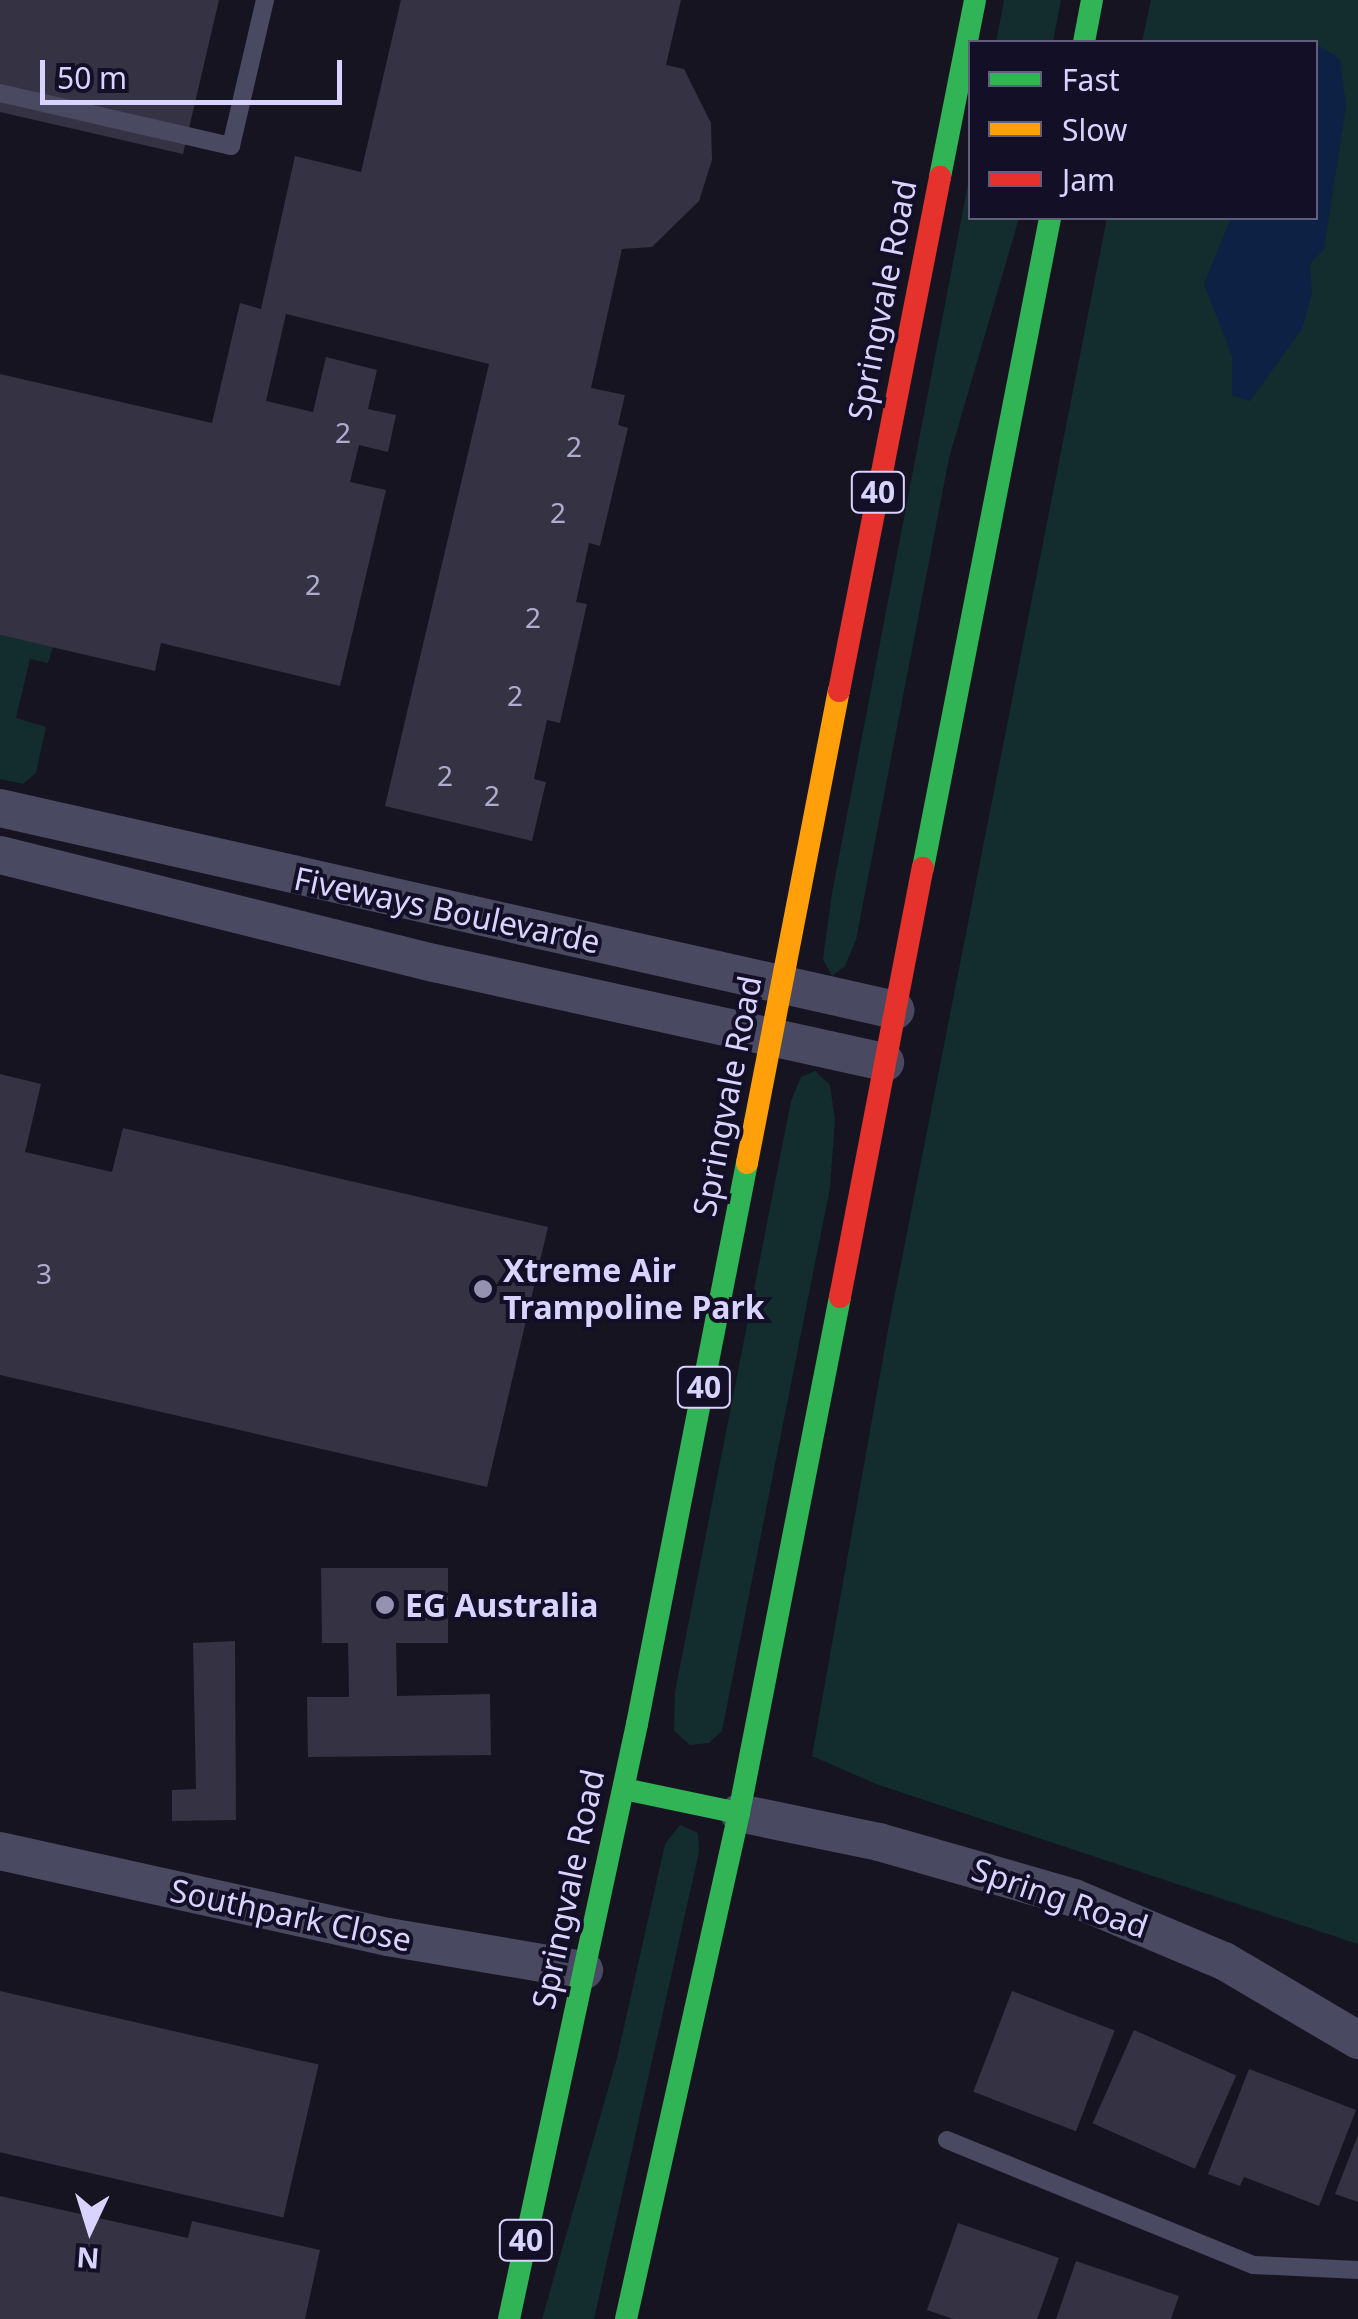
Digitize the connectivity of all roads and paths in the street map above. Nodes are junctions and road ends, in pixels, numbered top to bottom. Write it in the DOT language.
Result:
graph roads {
  1 [pos="266,0"];
  2 [pos="974,0"];
  3 [pos="1092,0"];
  4 [pos="1084,40"];
  5 [pos="0,94"];
  6 [pos="1050,220"];
  7 [pos="0,808"];
  8 [pos="61,846"];
  9 [pos="0,856"];
  10 [pos="782,984"];
  11 [pos="895,1010"];
  12 [pos="771,1039"];
  13 [pos="884,1062"];
  14 [pos="624,1789"];
  15 [pos="739,1813"];
  16 [pos="0,1851"];
  17 [pos="584,1970"];
  18 [pos="1358,2040"];
  19 [pos="947,2140"];
  20 [pos="1358,2270"];
  21 [pos="509,2319"];
  22 [pos="626,2319"];
  1 -- 5 [label="lane"];
  2 -- 10 [label="highway, Springvale Road / 40"];
  3 -- 4 [label="highway"];
  6 -- 11 [label="highway"];
  7 -- 8 [label="street, Fiveways Boulevarde"];
  8 -- 9 [label="street, Fiveways Boulevarde"];
  8 -- 10 [label="street, Fiveways Boulevarde"];
  8 -- 12 [label="street, Fiveways Boulevarde"];
  10 -- 11 [label="street, Fiveways Boulevarde"];
  10 -- 12 [label="highway, Springvale Road / 40"];
  11 -- 13 [label="highway"];
  12 -- 13 [label="street, Fiveways Boulevarde"];
  12 -- 14 [label="highway, Springvale Road / 40"];
  13 -- 15 [label="highway"];
  14 -- 15 [label="highway"];
  14 -- 17 [label="highway, Springvale Road / 40"];
  15 -- 18 [label="street, Spring Road"];
  15 -- 22 [label="highway"];
  16 -- 17 [label="street, Southpark Close"];
  17 -- 21 [label="highway, Springvale Road / 40"];
  19 -- 20 [label="lane"];
}
